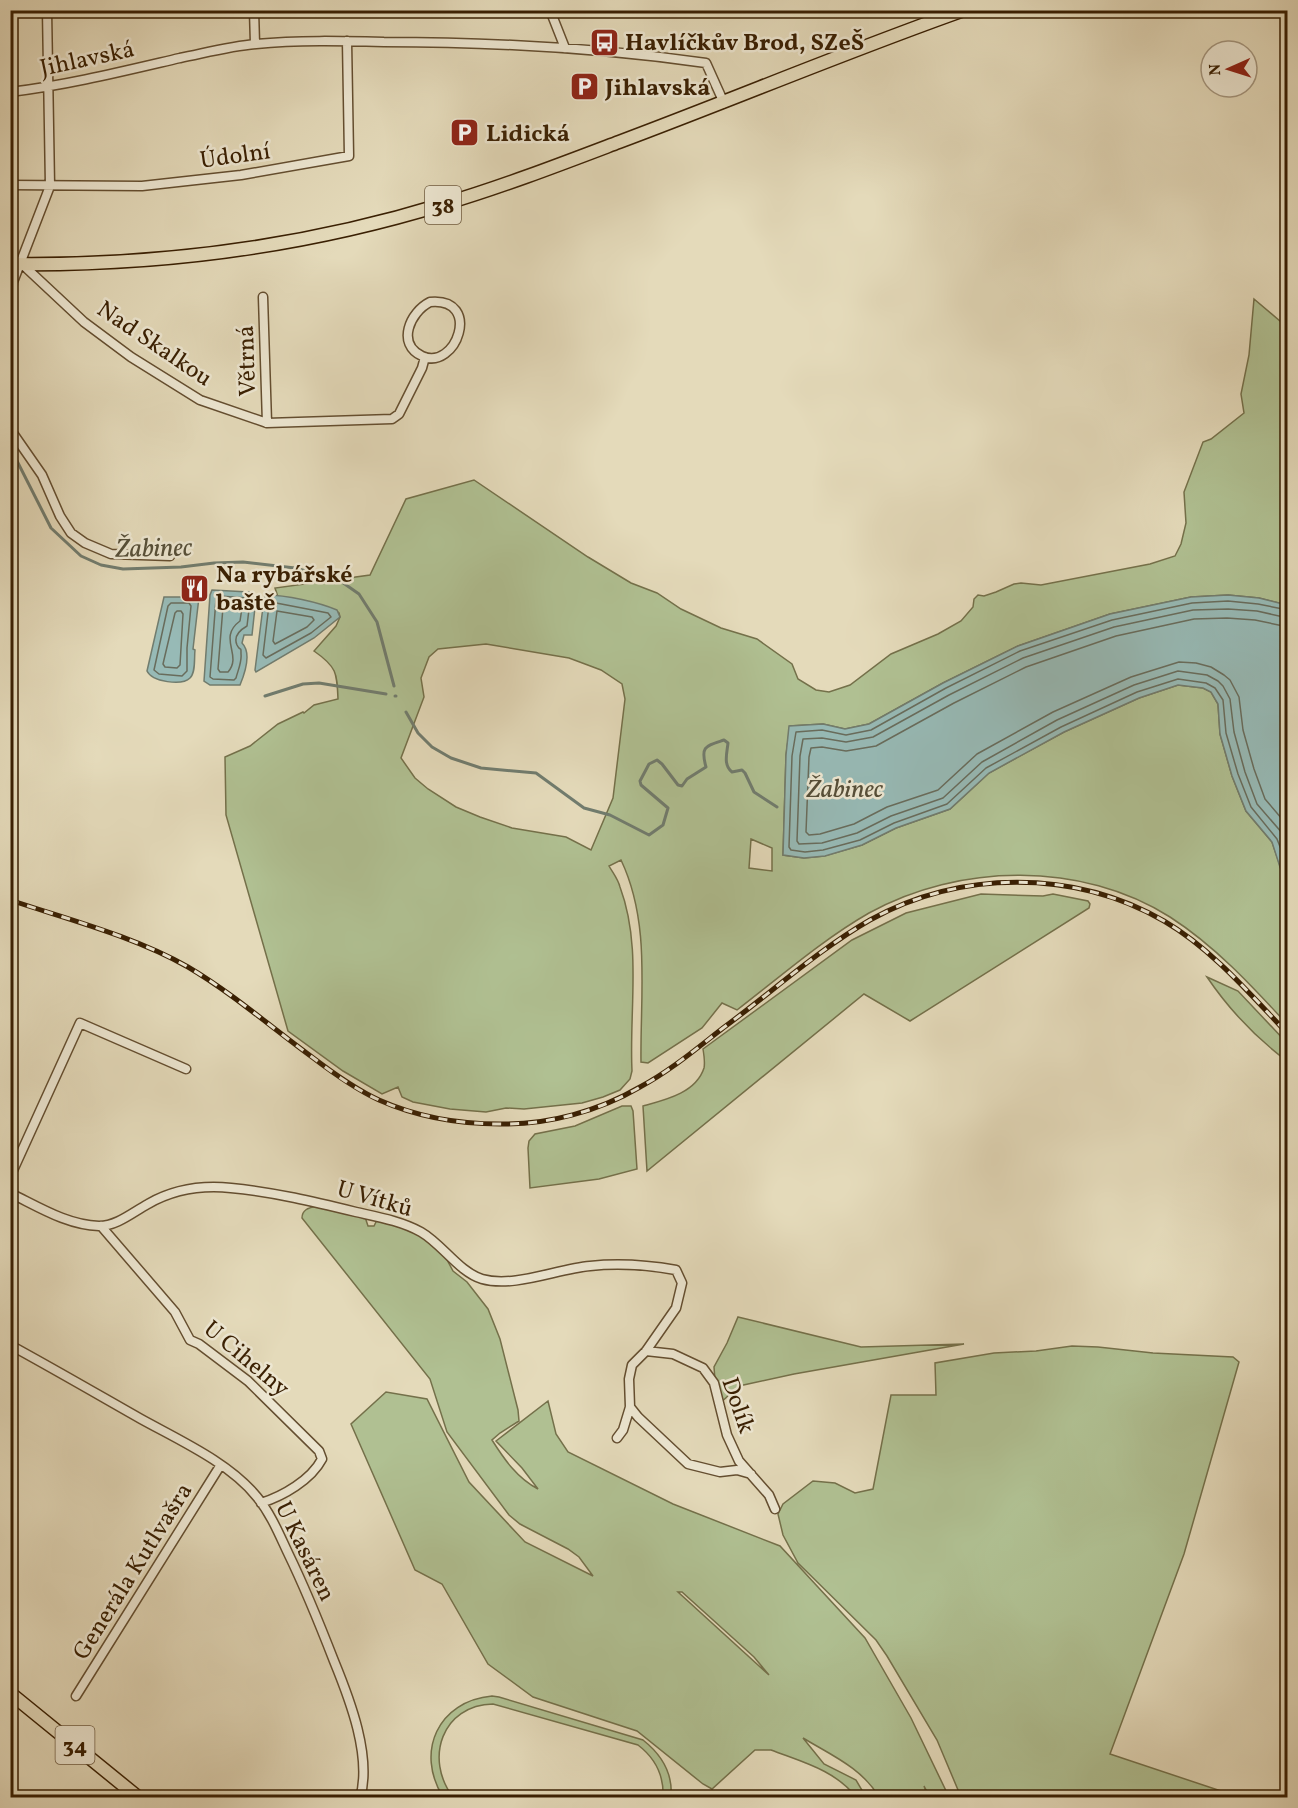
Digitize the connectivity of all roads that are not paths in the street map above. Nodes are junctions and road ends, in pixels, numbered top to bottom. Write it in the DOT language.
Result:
graph roads {
  1 [pos="47,10"];
  2 [pos="254,10"];
  3 [pos="550,10"];
  4 [pos="964,10"];
  5 [pos="347,42"];
  6 [pos="255,44"];
  7 [pos="565,48"];
  8 [pos="49,88"];
  9 [pos="10,92"];
  10 [pos="724,103"];
  11 [pos="10,184"];
  12 [pos="50,186"];
  13 [pos="16,264"];
  14 [pos="263,297"];
  15 [pos="10,306"];
  16 [pos="425,357"];
  17 [pos="267,423"];
  18 [pos="10,429"];
  19 [pos="170,556"];
  20 [pos="186,1069"];
  21 [pos="10,1177"];
  22 [pos="10,1193"];
  23 [pos="101,1226"];
  24 [pos="10,1345"];
  25 [pos="646,1351"];
  26 [pos="630,1407"];
  27 [pos="617,1438"];
  28 [pos="220,1466"];
  29 [pos="752,1474"];
  30 [pos="261,1503"];
  31 [pos="775,1509"];
  32 [pos="10,1693"];
  33 [pos="76,1696"];
  34 [pos="139,1797"];
  35 [pos="360,1797"];
  1 -- 8 [label="street"];
  2 -- 6 [label="street"];
  3 -- 7 [label="street"];
  4 -- 10 [label="main road, 38"];
  5 -- 6 [label="street, Jihlavská"];
  5 -- 7 [label="street, Jihlavská"];
  5 -- 12 [label="street, Údolní"];
  6 -- 8 [label="street, Jihlavská"];
  7 -- 10 [label="street, Jihlavská"];
  8 -- 9 [label="street, Jihlavská"];
  8 -- 12 [label="street"];
  10 -- 13 [label="main road, 38"];
  11 -- 12 [label="street, Údolní"];
  12 -- 13 [label="street"];
  13 -- 15 [label="street"];
  13 -- 17 [label="street, Nad Skalkou"];
  14 -- 17 [label="street, Větrná"];
  16 -- 16 [label="street"];
  16 -- 17 [label="street, Nad Skalkou"];
  18 -- 19 [label="street"];
  20 -- 21 [label="street"];
  22 -- 23 [label="street, U Vítků"];
  23 -- 25 [label="street, U Vítků"];
  23 -- 30 [label="street, U Cihelny"];
  24 -- 28 [label="street, U Kasáren"];
  25 -- 26 [label="street"];
  25 -- 29 [label="street, Dolík"];
  26 -- 27 [label="street"];
  26 -- 29 [label="street, Dolík"];
  28 -- 30 [label="street, U Kasáren"];
  28 -- 33 [label="street, Generála Kutlvašra"];
  29 -- 31 [label="street, Dolík"];
  30 -- 35 [label="street, U Kasáren"];
  32 -- 34 [label="main road, 34"];
}
